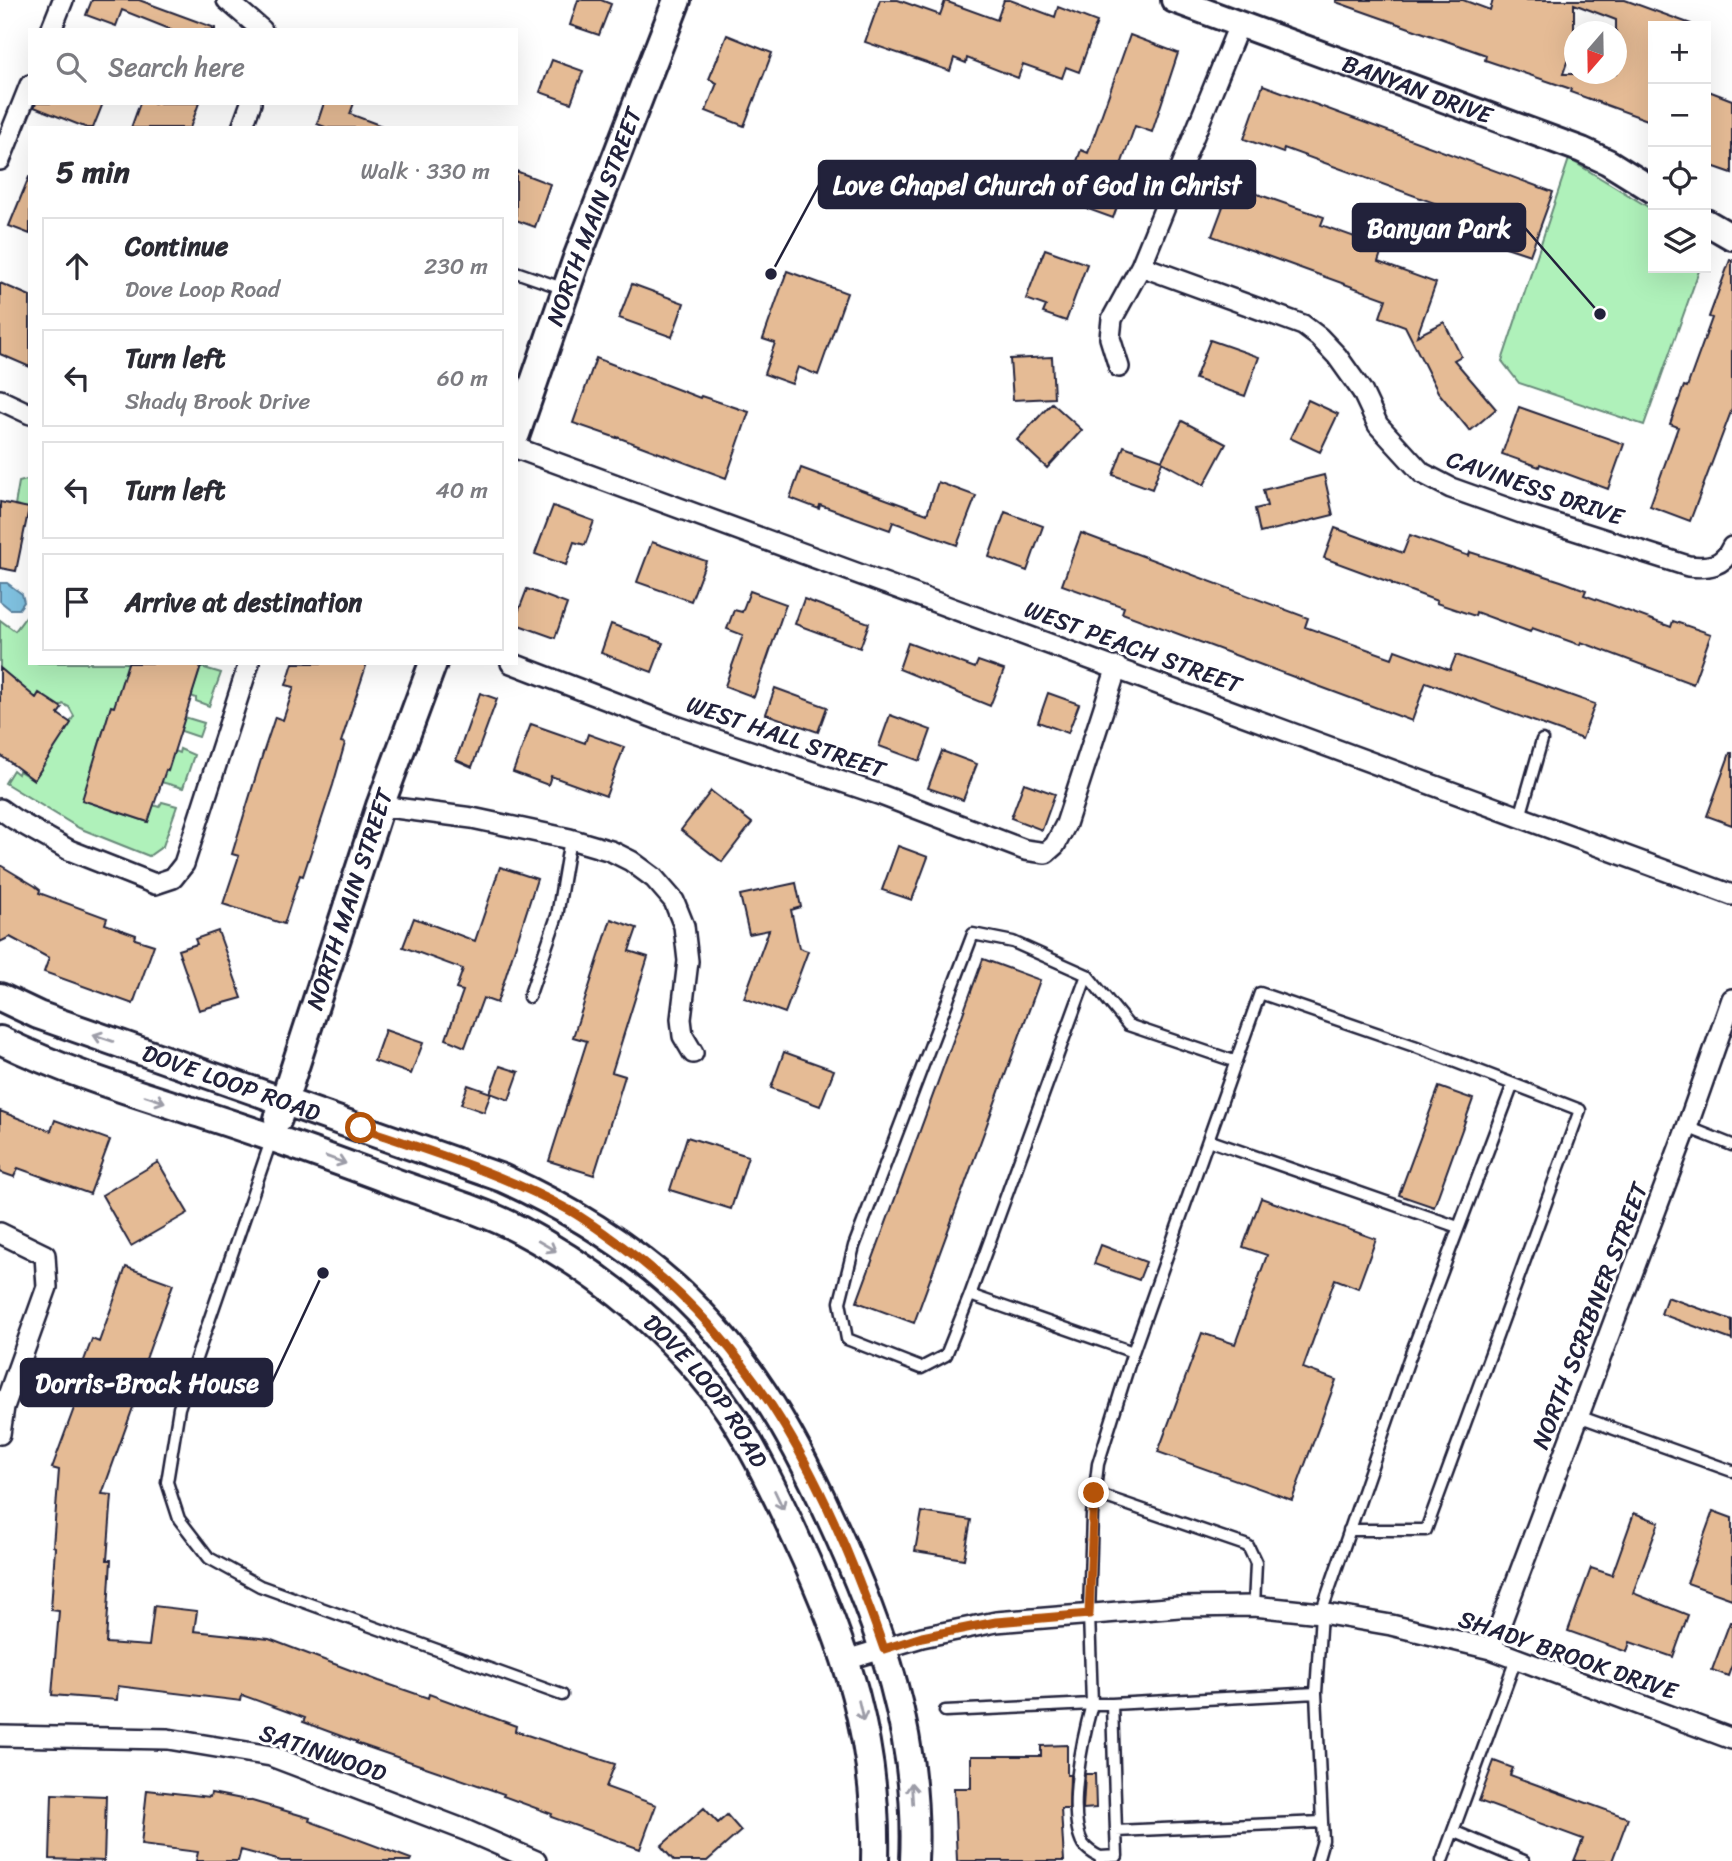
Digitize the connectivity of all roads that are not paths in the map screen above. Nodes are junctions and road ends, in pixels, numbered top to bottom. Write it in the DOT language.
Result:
graph roads {
  1 [pos="63,0"];
  2 [pos="227,0"];
  3 [pos="677,0"];
  4 [pos="1174,0"];
  5 [pos="1238,25"];
  6 [pos="52,28"];
  7 [pos="260,28"];
  8 [pos="28,90"];
  9 [pos="250,105"];
  10 [pos="243,126"];
  11 [pos="0,160"];
  12 [pos="1648,187"];
  13 [pos="1711,225"];
  14 [pos="1732,237"];
  15 [pos="1141,266"];
  16 [pos="518,273"];
  17 [pos="566,290"];
  18 [pos="1119,367"];
  19 [pos="0,400"];
  20 [pos="28,413"];
  21 [pos="518,428"];
  22 [pos="518,449"];
  23 [pos="1732,547"];
  24 [pos="248,665"];
  25 [pos="432,665"];
  26 [pos="516,665"];
  27 [pos="1117,667"];
  28 [pos="1542,740"];
  29 [pos="380,806"];
  30 [pos="0,809"];
  31 [pos="1520,817"];
  32 [pos="570,839"];
  33 [pos="1732,895"];
  34 [pos="1087,975"];
  35 [pos="0,997"];
  36 [pos="529,997"];
  37 [pos="1732,999"];
  38 [pos="0,1040"];
  39 [pos="693,1053"];
  40 [pos="1234,1061"];
  41 [pos="1513,1084"];
  42 [pos="283,1101"];
  43 [pos="1687,1127"];
  44 [pos="272,1137"];
  45 [pos="1208,1140"];
  46 [pos="1732,1145"];
  47 [pos="1458,1227"];
  48 [pos="0,1233"];
  49 [pos="970,1295"];
  50 [pos="1132,1352"];
  51 [pos="1578,1416"];
  52 [pos="0,1434"];
  53 [pos="1732,1471"];
  54 [pos="1094,1493"];
  55 [pos="1349,1530"];
  56 [pos="1254,1606"];
  57 [pos="1321,1613"];
  58 [pos="1089,1614"];
  59 [pos="884,1649"];
  60 [pos="1491,1649"];
  61 [pos="1516,1659"];
  62 [pos="846,1660"];
  63 [pos="1316,1693"];
  64 [pos="562,1695"];
  65 [pos="1092,1704"];
  66 [pos="1112,1704"];
  67 [pos="945,1711"];
  68 [pos="0,1736"];
  69 [pos="1732,1739"];
  70 [pos="1322,1822"];
  71 [pos="1116,1831"];
  72 [pos="1453,1831"];
  73 [pos="1100,1859"];
  74 [pos="536,1861"];
  75 [pos="875,1861"];
  76 [pos="914,1861"];
  77 [pos="1317,1861"];
  78 [pos="1442,1861"];
  79 [pos="1524,1861"];
  1 -- 6 [label="street"];
  2 -- 7 [label="street"];
  3 -- 17 [label="main road, NORTH MAIN STREET"];
  4 -- 5 [label="street, BANYAN DRIVE"];
  5 -- 12 [label="street, BANYAN DRIVE"];
  5 -- 15 [label="street"];
  8 -- 11 [label="street"];
  9 -- 10 [label="street"];
  13 -- 14 [label="street"];
  15 -- 18 [label="street"];
  15 -- 23 [label="street, CAVINESS DRIVE"];
  16 -- 17 [label="lane"];
  17 -- 21 [label="main road, NORTH MAIN STREET"];
  19 -- 20 [label="street"];
  22 -- 27 [label="street, WEST PEACH STREET"];
  24 -- 30 [label="street"];
  25 -- 29 [label="main road, NORTH MAIN STREET"];
  26 -- 27 [label="street, WEST HALL STREET"];
  27 -- 31 [label="street, WEST PEACH STREET"];
  28 -- 31 [label="lane"];
  29 -- 32 [label="street"];
  29 -- 42 [label="main road, NORTH MAIN STREET"];
  31 -- 33 [label="street, WEST PEACH STREET"];
  32 -- 36 [label="lane"];
  32 -- 39 [label="street"];
  34 -- 40 [label="lane"];
  34 -- 49 [label="lane"];
  34 -- 49 [label="lane"];
  42 -- 35 [label="main road, DOVE LOOP ROAD, one-way"];
  37 -- 43 [label="street, NORTH SCRIBNER STREET"];
  38 -- 44 [label="main road, DOVE LOOP ROAD, one-way"];
  40 -- 41 [label="lane"];
  40 -- 45 [label="lane"];
  41 -- 47 [label="lane"];
  41 -- 55 [label="lane"];
  42 -- 44 [label="main road, NORTH MAIN STREET"];
  42 -- 59 [label="main road, DOVE LOOP ROAD"];
  43 -- 46 [label="lane"];
  43 -- 51 [label="street, NORTH SCRIBNER STREET"];
  44 -- 62 [label="main road, DOVE LOOP ROAD, one-way"];
  44 -- 64 [label="lane"];
  45 -- 47 [label="lane"];
  45 -- 50 [label="lane"];
  47 -- 55 [label="lane"];
  48 -- 52 [label="street"];
  49 -- 50 [label="lane"];
  50 -- 54 [label="lane"];
  51 -- 53 [label="lane"];
  51 -- 60 [label="street, NORTH SCRIBNER STREET"];
  54 -- 56 [label="lane"];
  54 -- 58 [label="lane"];
  55 -- 57 [label="lane"];
  56 -- 57 [label="street, SHADY BROOK DRIVE"];
  56 -- 58 [label="street, SHADY BROOK DRIVE"];
  57 -- 60 [label="street, SHADY BROOK DRIVE"];
  57 -- 63 [label="lane"];
  58 -- 59 [label="street, SHADY BROOK DRIVE"];
  58 -- 65 [label="lane"];
  59 -- 62 [label="street, SHADY BROOK DRIVE"];
  76 -- 59 [label="main road, DOVE LOOP ROAD, one-way"];
  60 -- 61 [label="street, SHADY BROOK DRIVE"];
  61 -- 69 [label="street, SHADY BROOK DRIVE"];
  61 -- 72 [label="lane"];
  62 -- 75 [label="main road, DOVE LOOP ROAD, one-way"];
  63 -- 66 [label="lane"];
  63 -- 70 [label="lane"];
  65 -- 66 [label="lane"];
  65 -- 67 [label="lane"];
  65 -- 73 [label="lane"];
  66 -- 71 [label="lane"];
  68 -- 74 [label="street, SATINWOOD"];
  70 -- 71 [label="lane"];
  70 -- 77 [label="lane"];
  71 -- 73 [label="lane"];
  72 -- 78 [label="lane"];
  72 -- 79 [label="lane"];
}
